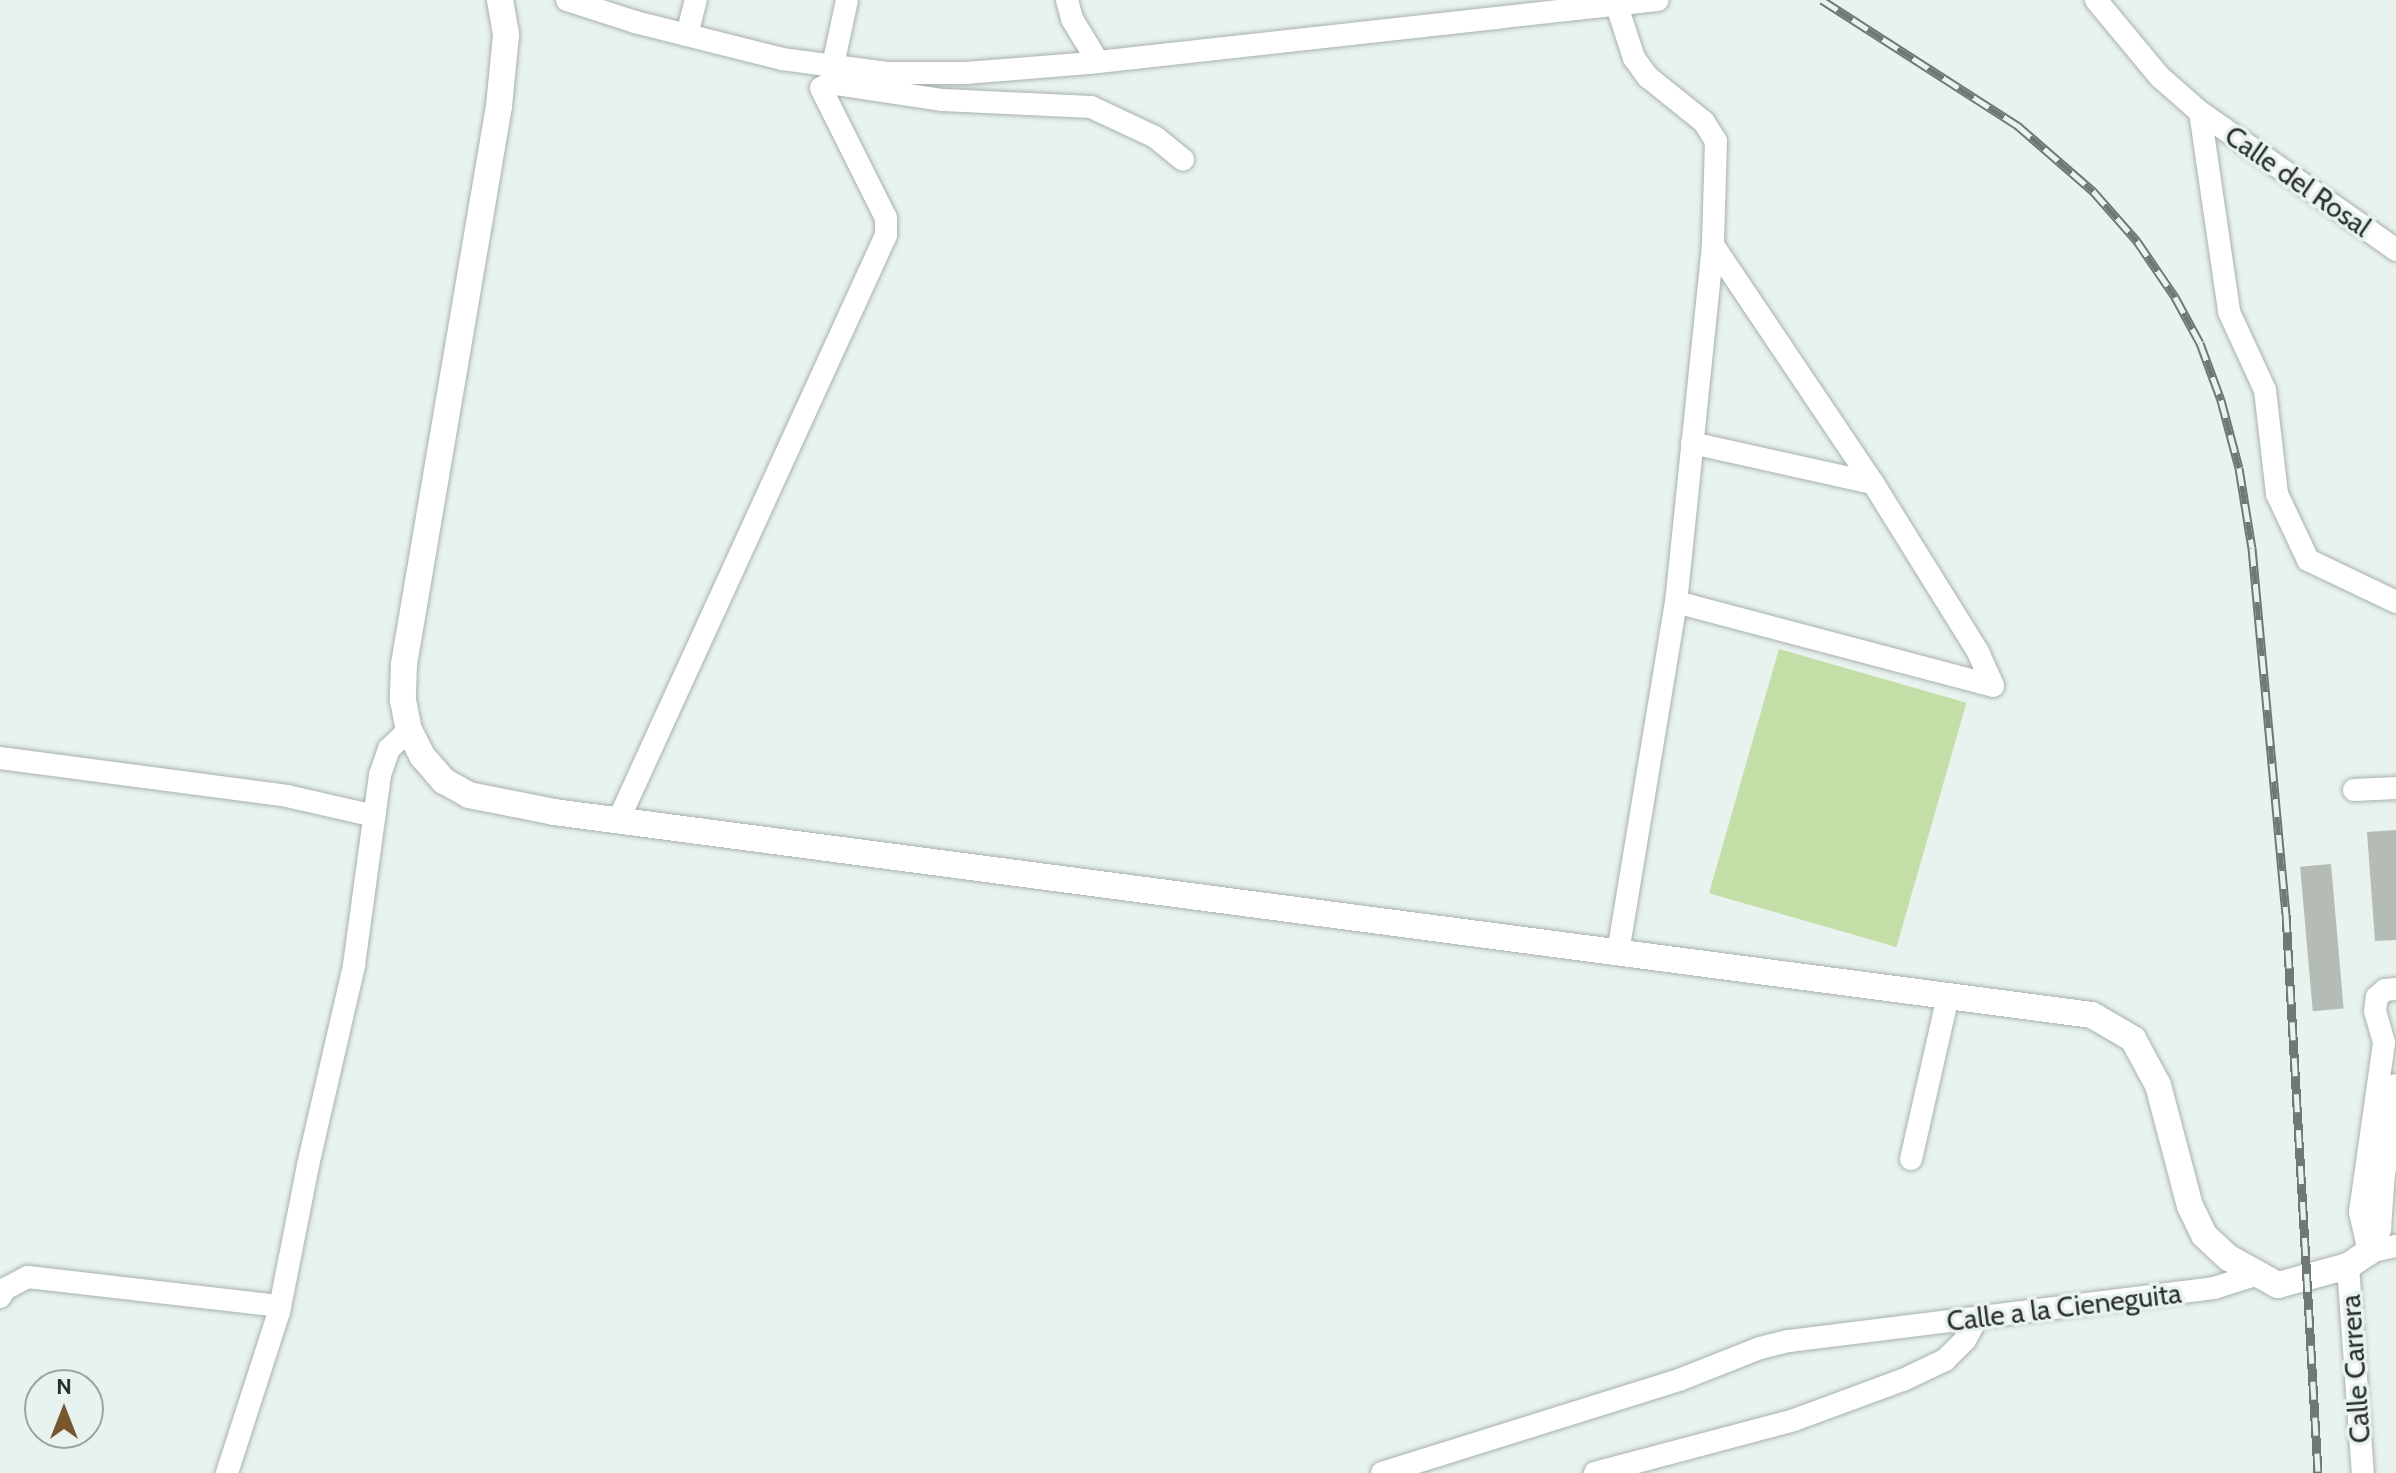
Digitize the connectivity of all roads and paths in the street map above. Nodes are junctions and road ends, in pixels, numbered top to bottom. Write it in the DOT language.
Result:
graph roads {
  1 [pos="500,0"];
  2 [pos="567,0"];
  3 [pos="696,0"];
  4 [pos="847,0"];
  5 [pos="1067,0"];
  6 [pos="1658,0"];
  7 [pos="2096,0"];
  8 [pos="1576,5"];
  9 [pos="1617,6"];
  10 [pos="687,35"];
  11 [pos="1098,62"];
  12 [pos="833,65"];
  13 [pos="2200,112"];
  14 [pos="1183,160"];
  15 [pos="1713,245"];
  16 [pos="2396,250"];
  17 [pos="1692,443"];
  18 [pos="1873,483"];
  19 [pos="1676,602"];
  20 [pos="2396,602"];
  21 [pos="409,730"];
  22 [pos="0,758"];
  23 [pos="2396,788"];
  24 [pos="2354,790"];
  25 [pos="375,816"];
  26 [pos="618,821"];
  27 [pos="1618,951"];
  28 [pos="2396,989"];
  29 [pos="1948,996"];
  30 [pos="2396,1087"];
  31 [pos="1911,1159"];
  32 [pos="2377,1242"];
  33 [pos="2255,1275"];
  34 [pos="0,1297"];
  35 [pos="280,1306"];
  36 [pos="1978,1317"];
  37 [pos="227,1473"];
  38 [pos="1382,1473"];
  39 [pos="1595,1473"];
  40 [pos="2363,1473"];
  1 -- 21 [label="main road"];
  2 -- 10 [label="street"];
  3 -- 10 [label="street"];
  4 -- 12 [label="street"];
  5 -- 11 [label="street"];
  6 -- 9 [label="street"];
  7 -- 13 [label="street, Calle del Rosal"];
  8 -- 9 [label="street"];
  8 -- 11 [label="street"];
  9 -- 15 [label="street"];
  10 -- 12 [label="street"];
  11 -- 12 [label="street"];
  13 -- 16 [label="street, Calle del Rosal"];
  13 -- 20 [label="street"];
  14 -- 26 [label="street"];
  15 -- 17 [label="street"];
  15 -- 18 [label="street"];
  17 -- 18 [label="street"];
  17 -- 19 [label="street"];
  18 -- 19 [label="street"];
  19 -- 27 [label="street"];
  21 -- 25 [label="street"];
  21 -- 26 [label="main road"];
  22 -- 25 [label="street"];
  23 -- 24 [label="street"];
  25 -- 35 [label="street"];
  26 -- 27 [label="main road"];
  27 -- 29 [label="main road"];
  28 -- 32 [label="street, Calle Carrera"];
  29 -- 31 [label="street"];
  29 -- 33 [label="main road"];
  30 -- 32 [label="main road"];
  32 -- 33 [label="main road, Calle a la Cieneguita"];
  32 -- 40 [label="street, Calle Carrera"];
  33 -- 36 [label="street, Calle a la Cieneguita"];
  34 -- 35 [label="street"];
  35 -- 37 [label="street"];
  36 -- 38 [label="street, Calle a la Cieneguita"];
  36 -- 39 [label="street"];
}
